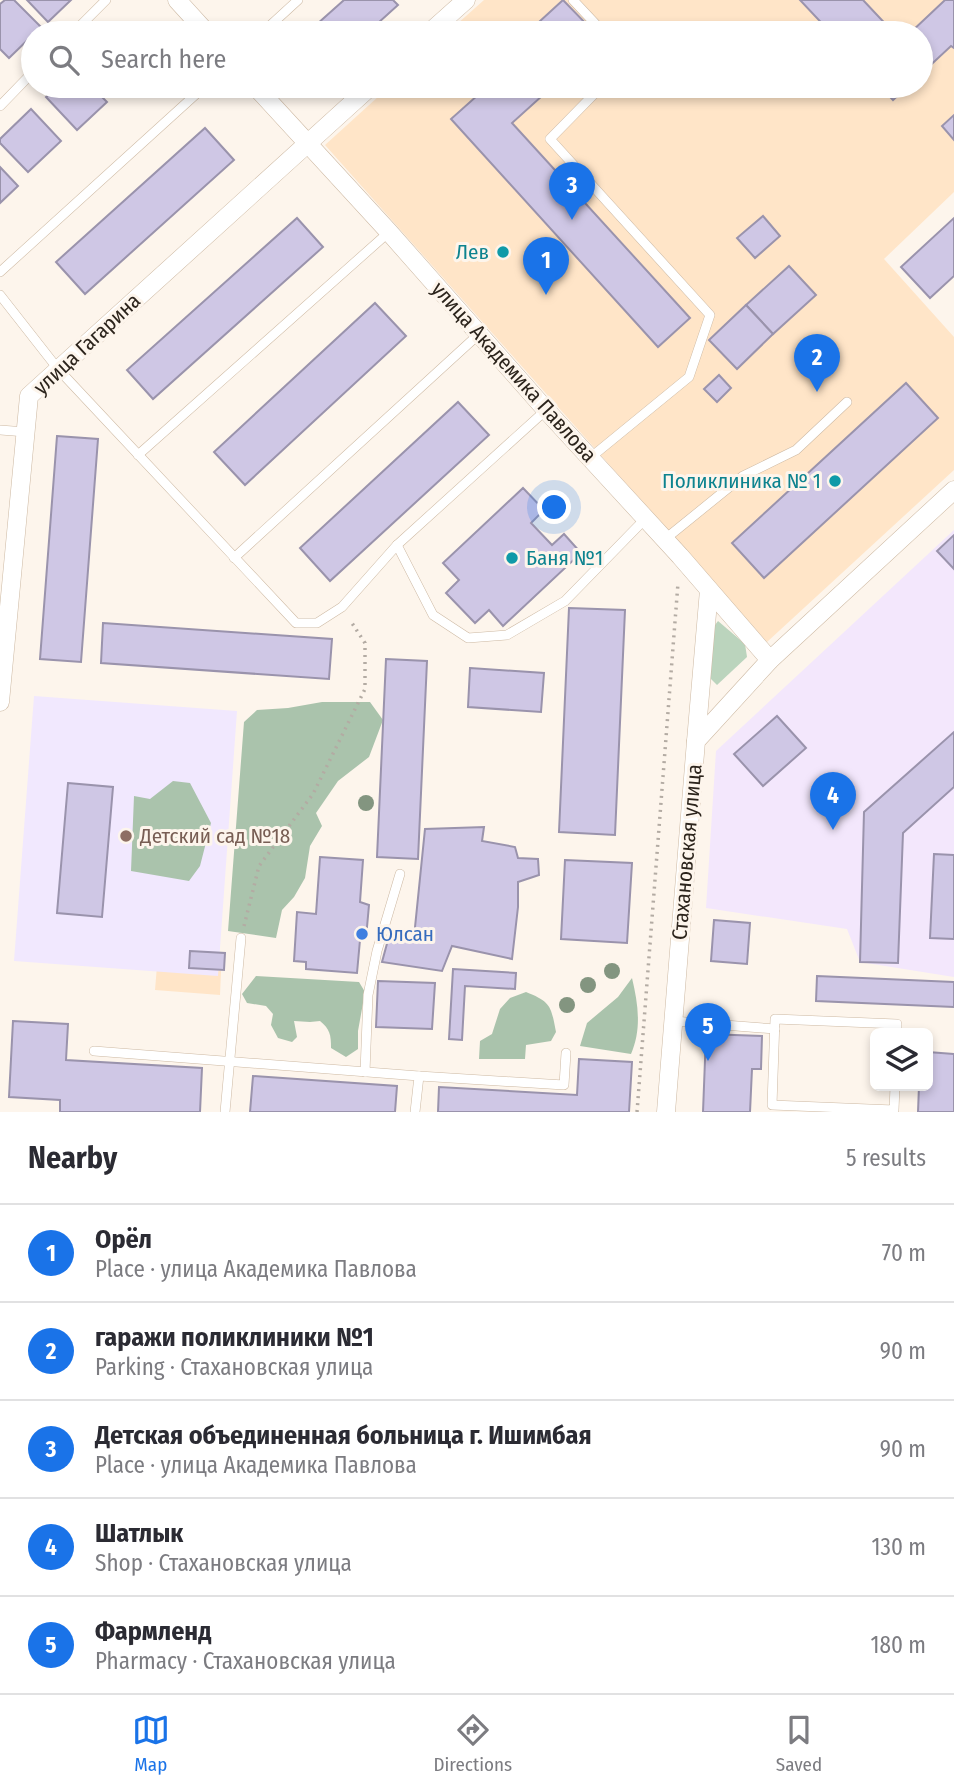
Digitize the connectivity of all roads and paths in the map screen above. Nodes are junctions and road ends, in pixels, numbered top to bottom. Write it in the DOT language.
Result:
graph roads {
  1 [pos="106,0"];
  2 [pos="177,0"];
  3 [pos="298,0"];
  4 [pos="466,0"];
  5 [pos="573,0"];
  6 [pos="85,21"];
  7 [pos="196,21"];
  8 [pos="275,21"];
  9 [pos="442,21"];
  10 [pos="593,21"];
  11 [pos="21,84"];
  12 [pos="192,98"];
  13 [pos="266,98"];
  14 [pos="358,98"];
  15 [pos="590,98"];
  16 [pos="0,106"];
  17 [pos="308,143"];
  18 [pos="389,232"];
  19 [pos="0,272"];
  20 [pos="0,295"];
  21 [pos="479,334"];
  22 [pos="58,369"];
  23 [pos="848,402"];
  24 [pos="546,410"];
  25 [pos="0,430"];
  26 [pos="26,432"];
  27 [pos="138,454"];
  28 [pos="590,458"];
  29 [pos="954,490"];
  30 [pos="645,519"];
  31 [pos="664,540"];
  32 [pos="397,545"];
  33 [pos="680,556"];
  34 [pos="234,558"];
  35 [pos="709,590"];
  36 [pos="342,607"];
  37 [pos="770,660"];
  38 [pos="1,682"];
  39 [pos="0,702"];
  40 [pos="696,741"];
  41 [pos="400,874"];
  42 [pos="241,938"];
  43 [pos="673,1021"];
  44 [pos="897,1028"];
  45 [pos="775,1030"];
  46 [pos="94,1051"];
  47 [pos="566,1053"];
  48 [pos="230,1062"];
  49 [pos="365,1072"];
  50 [pos="419,1076"];
  51 [pos="895,1091"];
  52 [pos="839,1110"];
  53 [pos="225,1112"];
  54 [pos="415,1112"];
  55 [pos="637,1112"];
  56 [pos="666,1112"];
  1 -- 6 [label="lane"];
  2 -- 7 [label="street"];
  3 -- 8 [label="lane"];
  4 -- 9 [label="street"];
  5 -- 10 [label="lane"];
  11 -- 16 [label="lane"];
  12 -- 19 [label="lane"];
  13 -- 17 [label="street, улица Академика Павлова"];
  14 -- 17 [label="street, улица Гагарина"];
  15 -- 28 [label="lane"];
  17 -- 18 [label="street, улица Академика Павлова"];
  17 -- 22 [label="street, улица Гагарина"];
  18 -- 21 [label="street, улица Академика Павлова"];
  18 -- 27 [label="lane"];
  20 -- 22 [label="lane"];
  21 -- 24 [label="street, улица Академика Павлова"];
  21 -- 34 [label="lane"];
  22 -- 26 [label="street, улица Гагарина"];
  22 -- 27 [label="lane"];
  23 -- 31 [label="lane"];
  24 -- 28 [label="street, улица Академика Павлова"];
  24 -- 32 [label="lane"];
  25 -- 26 [label="lane"];
  26 -- 38 [label="street, улица Гагарина"];
  27 -- 34 [label="lane"];
  28 -- 30 [label="street, улица Академика Павлова"];
  29 -- 37 [label="street, Стахановская улица"];
  30 -- 31 [label="street, улица Академика Павлова"];
  30 -- 32 [label="lane"];
  31 -- 33 [label="street, улица Академика Павлова"];
  32 -- 36 [label="lane"];
  33 -- 35 [label="street, улица Академика Павлова"];
  33 -- 55 [label="path"];
  34 -- 36 [label="lane"];
  35 -- 37 [label="street, улица Академика Павлова"];
  35 -- 40 [label="street"];
  36 -- 42 [label="path"];
  37 -- 40 [label="street, Стахановская улица"];
  38 -- 39 [label="street, улица Гагарина"];
  40 -- 43 [label="street, Стахановская улица"];
  41 -- 49 [label="lane"];
  42 -- 48 [label="lane"];
  43 -- 45 [label="lane"];
  43 -- 56 [label="street, Стахановская улица"];
  44 -- 45 [label="lane"];
  45 -- 52 [label="lane"];
  46 -- 48 [label="lane"];
  47 -- 50 [label="lane"];
  48 -- 49 [label="lane"];
  48 -- 53 [label="lane"];
  49 -- 50 [label="lane"];
  50 -- 54 [label="lane"];
  51 -- 52 [label="lane"];
}
